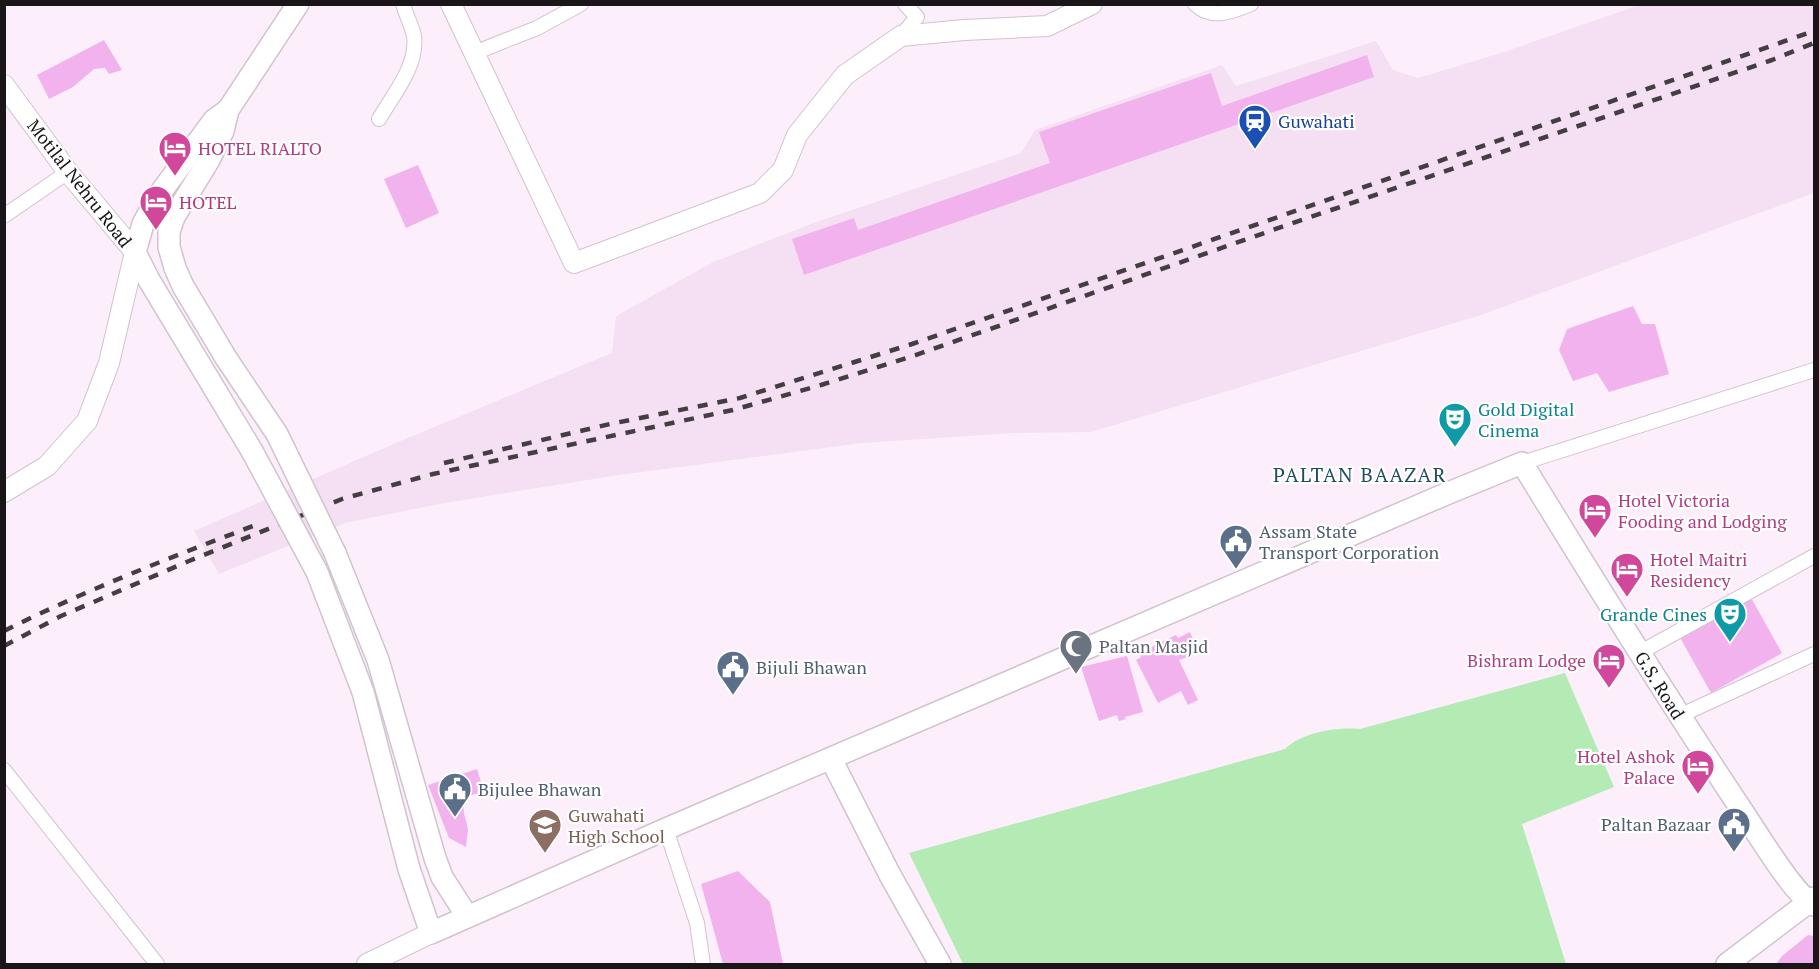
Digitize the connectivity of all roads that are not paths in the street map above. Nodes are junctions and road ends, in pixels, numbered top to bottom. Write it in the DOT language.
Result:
graph roads {
  1 [pos="298,4"];
  2 [pos="403,4"];
  3 [pos="451,4"];
  4 [pos="580,4"];
  5 [pos="905,4"];
  6 [pos="1092,4"];
  7 [pos="1195,4"];
  8 [pos="1251,4"];
  9 [pos="902,36"];
  10 [pos="474,53"];
  11 [pos="4,85"];
  12 [pos="228,110"];
  13 [pos="379,119"];
  14 [pos="68,172"];
  15 [pos="4,216"];
  16 [pos="135,252"];
  17 [pos="1815,370"];
  18 [pos="1522,464"];
  19 [pos="4,492"];
  20 [pos="1815,556"];
  21 [pos="1639,653"];
  22 [pos="1815,654"];
  23 [pos="1679,716"];
  24 [pos="831,759"];
  25 [pos="4,770"];
  26 [pos="666,829"];
  27 [pos="1813,899"];
  28 [pos="467,916"];
  29 [pos="431,933"];
  30 [pos="157,964"];
  31 [pos="367,964"];
  32 [pos="703,964"];
  33 [pos="940,964"];
  34 [pos="1727,964"];
  1 -- 12 [label="main road"];
  2 -- 13 [label="street"];
  3 -- 10 [label="street"];
  4 -- 10 [label="street"];
  5 -- 9 [label="street"];
  6 -- 9 [label="street"];
  7 -- 8 [label="street"];
  9 -- 10 [label="street"];
  11 -- 14 [label="street, Motilal Nehru Road"];
  12 -- 16 [label="main road"];
  12 -- 28 [label="main road, bridge"];
  14 -- 15 [label="street"];
  14 -- 16 [label="street, Motilal Nehru Road"];
  16 -- 19 [label="street"];
  16 -- 29 [label="main road, bridge"];
  17 -- 18 [label="street"];
  18 -- 21 [label="main road, G.S. Road"];
  18 -- 24 [label="main road"];
  20 -- 21 [label="street"];
  21 -- 23 [label="main road, G.S. Road"];
  22 -- 23 [label="street"];
  23 -- 27 [label="main road, G.S. Road"];
  24 -- 26 [label="main road"];
  24 -- 33 [label="main road"];
  25 -- 30 [label="street"];
  26 -- 28 [label="main road"];
  26 -- 32 [label="street"];
  27 -- 34 [label="main road"];
  28 -- 29 [label="main road"];
  29 -- 31 [label="street"];
}
